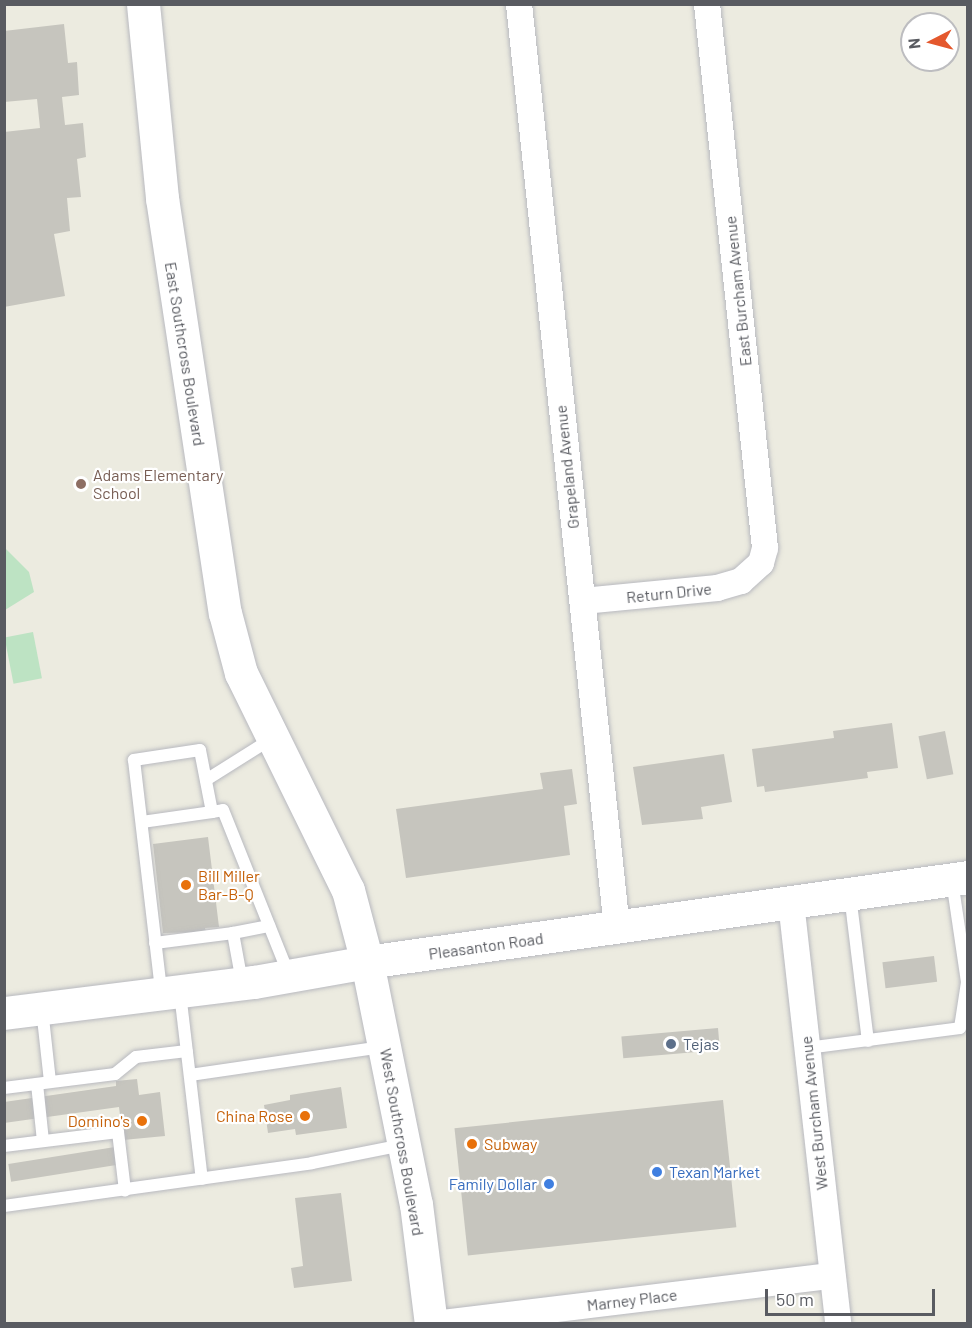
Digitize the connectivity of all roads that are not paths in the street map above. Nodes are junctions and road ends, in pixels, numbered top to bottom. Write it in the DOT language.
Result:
graph roads {
  1 [pos="143,4"];
  2 [pos="519,4"];
  3 [pos="707,4"];
  4 [pos="752,574"];
  5 [pos="583,601"];
  6 [pos="272,738"];
  7 [pos="206,780"];
  8 [pos="212,812"];
  9 [pos="142,822"];
  10 [pos="960,878"];
  11 [pos="849,894"];
  12 [pos="791,902"];
  13 [pos="269,926"];
  14 [pos="617,928"];
  15 [pos="233,933"];
  16 [pos="155,943"];
  17 [pos="367,962"];
  18 [pos="289,976"];
  19 [pos="242,983"];
  20 [pos="171,992"];
  21 [pos="42,1008"];
  22 [pos="4,1013"];
  23 [pos="868,1041"];
  24 [pos="385,1047"];
  25 [pos="807,1048"];
  26 [pos="187,1051"];
  27 [pos="190,1075"];
  28 [pos="50,1082"];
  29 [pos="37,1084"];
  30 [pos="4,1089"];
  31 [pos="43,1141"];
  32 [pos="404,1145"];
  33 [pos="4,1146"];
  34 [pos="202,1179"];
  35 [pos="125,1191"];
  36 [pos="4,1206"];
  37 [pos="832,1276"];
  38 [pos="432,1323"];
  39 [pos="837,1323"];
  1 -- 6 [label="main road, East Southcross Boulevard"];
  2 -- 5 [label="street, Grapeland Avenue"];
  3 -- 4 [label="street, East Burcham Avenue"];
  4 -- 5 [label="street, Return Drive"];
  5 -- 14 [label="street, Grapeland Avenue"];
  6 -- 7 [label="lane"];
  6 -- 17 [label="main road, East Southcross Boulevard"];
  7 -- 8 [label="lane"];
  7 -- 9 [label="lane"];
  8 -- 9 [label="lane"];
  8 -- 13 [label="lane"];
  9 -- 16 [label="lane"];
  10 -- 11 [label="main road, Pleasanton Road"];
  10 -- 23 [label="lane"];
  11 -- 12 [label="main road, Pleasanton Road"];
  11 -- 23 [label="lane"];
  12 -- 14 [label="main road, Pleasanton Road"];
  12 -- 25 [label="street, West Burcham Avenue"];
  13 -- 15 [label="lane"];
  13 -- 18 [label="lane"];
  14 -- 17 [label="main road, Pleasanton Road"];
  15 -- 16 [label="lane"];
  15 -- 19 [label="lane"];
  16 -- 20 [label="lane"];
  17 -- 18 [label="main road, Pleasanton Road"];
  17 -- 24 [label="main road, West Southcross Boulevard"];
  18 -- 19 [label="main road, Pleasanton Road"];
  19 -- 20 [label="main road, Pleasanton Road"];
  20 -- 21 [label="main road, Pleasanton Road"];
  20 -- 26 [label="lane"];
  21 -- 22 [label="main road, Pleasanton Road"];
  21 -- 28 [label="lane"];
  23 -- 25 [label="lane"];
  24 -- 27 [label="lane"];
  24 -- 32 [label="main road, West Southcross Boulevard"];
  25 -- 37 [label="street, West Burcham Avenue"];
  26 -- 27 [label="lane"];
  26 -- 28 [label="lane"];
  27 -- 34 [label="lane"];
  28 -- 29 [label="lane"];
  29 -- 30 [label="lane"];
  29 -- 31 [label="lane"];
  31 -- 33 [label="lane"];
  31 -- 35 [label="lane"];
  32 -- 34 [label="lane"];
  32 -- 38 [label="main road, West Southcross Boulevard"];
  34 -- 35 [label="lane"];
  35 -- 36 [label="lane"];
  37 -- 38 [label="street, Marney Place"];
  37 -- 39 [label="street, West Burcham Avenue"];
}
